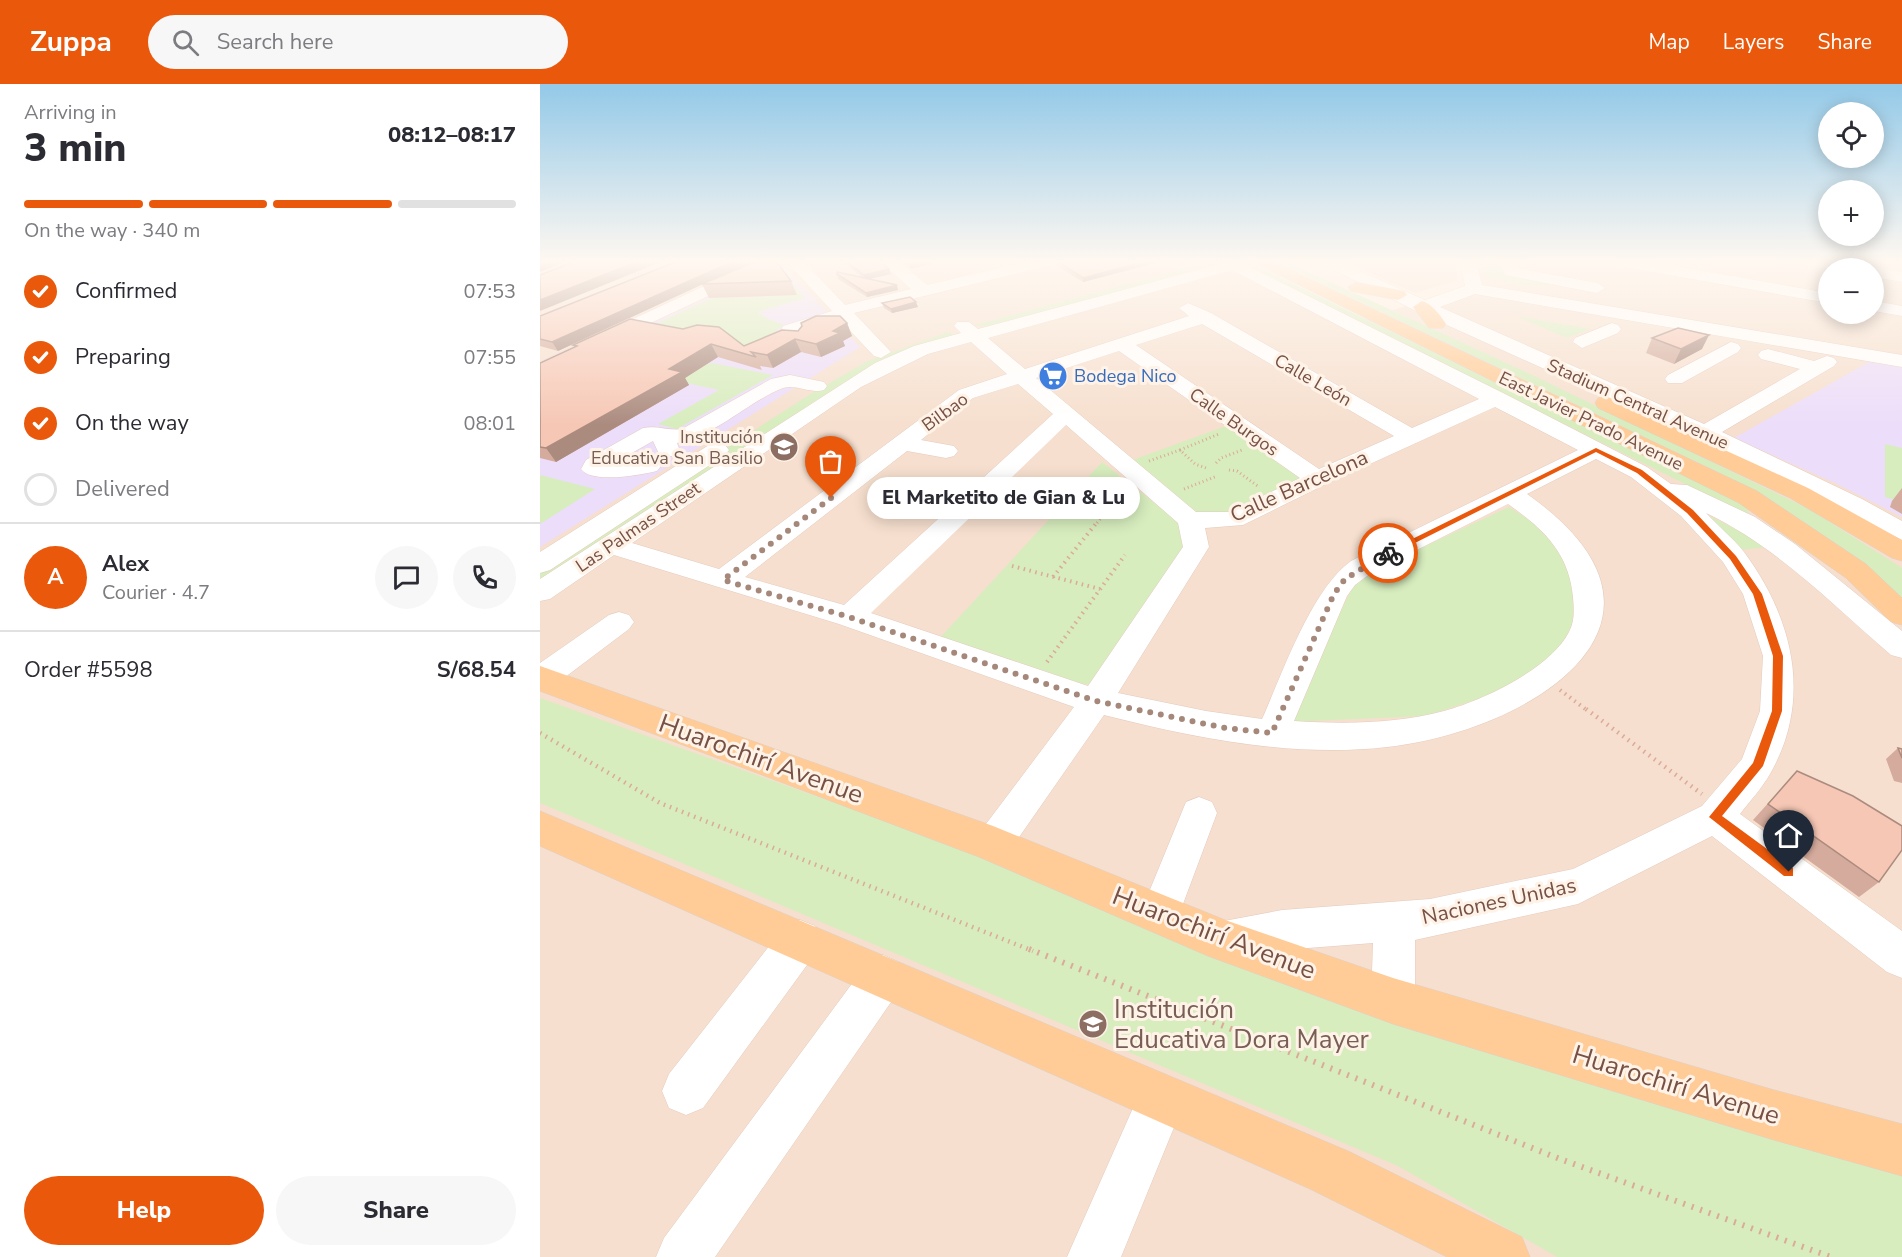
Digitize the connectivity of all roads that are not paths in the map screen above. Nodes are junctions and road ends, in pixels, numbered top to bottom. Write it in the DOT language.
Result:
graph roads {
  1 [pos="654,316"];
  2 [pos="831,316"];
  3 [pos="846,316"];
  4 [pos="1020,316"];
  5 [pos="1032,316"];
  6 [pos="1334,316"];
  7 [pos="1372,316"];
  8 [pos="1418,316"];
  9 [pos="1429,316"];
  10 [pos="1442,316"];
  11 [pos="1528,316"];
  12 [pos="1624,316"];
  13 [pos="1205,317"];
  14 [pos="1436,324"];
  15 [pos="1612,329"];
  16 [pos="968,331"];
  17 [pos="796,338"];
  18 [pos="1582,342"];
  19 [pos="1122,344"];
  20 [pos="1731,348"];
  21 [pos="1846,351"];
  22 [pos="880,352"];
  23 [pos="1902,361"];
  24 [pos="1817,368"];
  25 [pos="540,369"];
  26 [pos="1020,375"];
  27 [pos="1676,379"];
  28 [pos="817,386"];
  29 [pos="1498,398"];
  30 [pos="1065,414"];
  31 [pos="1705,433"];
  32 [pos="1090,434"];
  33 [pos="1411,436"];
  34 [pos="1040,438"];
  35 [pos="902,443"];
  36 [pos="722,447"];
  37 [pos="1596,450"];
  38 [pos="946,451"];
  39 [pos="662,461"];
  40 [pos="1640,472"];
  41 [pos="1317,479"];
  42 [pos="1770,479"];
  43 [pos="1508,492"];
  44 [pos="1853,504"];
  45 [pos="1902,532"];
  46 [pos="1193,534"];
  47 [pos="611,545"];
  48 [pos="1786,550"];
  49 [pos="1902,552"];
  50 [pos="1733,557"];
  51 [pos="540,564"];
  52 [pos="723,580"];
  53 [pos="540,592"];
  54 [pos="1902,615"];
  55 [pos="849,617"];
  56 [pos="619,622"];
  57 [pos="1902,647"];
  58 [pos="541,678"];
  59 [pos="1096,701"];
  60 [pos="1272,733"];
  61 [pos="1199,813"];
  62 [pos="1718,813"];
  63 [pos="540,828"];
  64 [pos="993,844"];
  65 [pos="1160,914"];
  66 [pos="1395,922"];
  67 [pos="800,940"];
  68 [pos="1224,941"];
  69 [pos="1902,957"];
  70 [pos="883,977"];
  71 [pos="1393,1000"];
  72 [pos="686,1091"];
  73 [pos="1162,1098"];
  74 [pos="1902,1150"];
  75 [pos="683,1257"];
  76 [pos="1094,1257"];
  77 [pos="1502,1257"];
  1 -- 25 [label="street"];
  2 -- 17 [label="street"];
  3 -- 22 [label="street"];
  4 -- 16 [label="street, Las Palmas Street"];
  5 -- 16 [label="street, Las Palmas Street"];
  6 -- 29 [label="street, Naciones Unidas"];
  7 -- 54 [label="main road, East Javier Prado Avenue"];
  8 -- 14 [label="main road, East Javier Prado Avenue"];
  9 -- 14 [label="main road"];
  10 -- 31 [label="street, Stadium Central Avenue"];
  11 -- 15 [label="street"];
  12 -- 21 [label="street"];
  13 -- 19 [label="street, Bilbao"];
  13 -- 33 [label="street, Calle León"];
  14 -- 42 [label="main road, East Javier Prado Avenue"];
  15 -- 18 [label="street"];
  15 -- 20 [label="street"];
  16 -- 22 [label="street, Las Palmas Street"];
  16 -- 26 [label="street"];
  16 -- 47 [label="street, Las Palmas Street"];
  19 -- 26 [label="street, Bilbao"];
  19 -- 41 [label="street, Calle Burgos"];
  20 -- 24 [label="street"];
  20 -- 27 [label="street"];
  21 -- 23 [label="street"];
  21 -- 24 [label="street"];
  22 -- 28 [label="street, Las Palmas Street"];
  24 -- 31 [label="street"];
  26 -- 30 [label="street"];
  26 -- 35 [label="street, Bilbao"];
  28 -- 36 [label="street, Las Palmas Street"];
  28 -- 39 [label="street"];
  29 -- 33 [label="street, Calle Barcelona"];
  29 -- 37 [label="street, Naciones Unidas"];
  30 -- 32 [label="street"];
  30 -- 34 [label="street"];
  31 -- 44 [label="street, Stadium Central Avenue"];
  32 -- 34 [label="street"];
  32 -- 46 [label="street"];
  33 -- 41 [label="street, Calle Barcelona"];
  34 -- 55 [label="street"];
  35 -- 38 [label="street"];
  35 -- 52 [label="street, Bilbao"];
  36 -- 39 [label="street, Las Palmas Street"];
  36 -- 39 [label="street"];
  37 -- 40 [label="street, Naciones Unidas"];
  37 -- 43 [label="street"];
  39 -- 51 [label="street, Las Palmas Street"];
  40 -- 48 [label="street"];
  40 -- 50 [label="street, Naciones Unidas"];
  41 -- 46 [label="street, Calle Barcelona"];
  42 -- 44 [label="main road"];
  42 -- 49 [label="main road, East Javier Prado Avenue"];
  43 -- 60 [label="street"];
  43 -- 60 [label="street"];
  44 -- 45 [label="street, Stadium Central Avenue"];
  46 -- 59 [label="street"];
  47 -- 52 [label="street"];
  47 -- 53 [label="street, Las Palmas Street"];
  48 -- 50 [label="street"];
  48 -- 57 [label="street"];
  50 -- 62 [label="street, Naciones Unidas"];
  52 -- 55 [label="street"];
  55 -- 59 [label="street"];
  56 -- 58 [label="street"];
  58 -- 64 [label="main road, Huarochirí Avenue"];
  59 -- 60 [label="street"];
  59 -- 64 [label="street"];
  61 -- 65 [label="street"];
  62 -- 66 [label="street, Naciones Unidas"];
  62 -- 69 [label="street"];
  63 -- 67 [label="main road"];
  64 -- 65 [label="main road, Huarochirí Avenue"];
  65 -- 68 [label="main road, Huarochirí Avenue"];
  66 -- 68 [label="street, Naciones Unidas"];
  66 -- 71 [label="street, Naciones Unidas"];
  67 -- 70 [label="main road"];
  67 -- 72 [label="street"];
  68 -- 71 [label="main road, Huarochirí Avenue"];
  70 -- 73 [label="main road"];
  70 -- 75 [label="street"];
  71 -- 74 [label="main road, Huarochirí Avenue"];
  73 -- 76 [label="street"];
  73 -- 77 [label="main road"];
}
